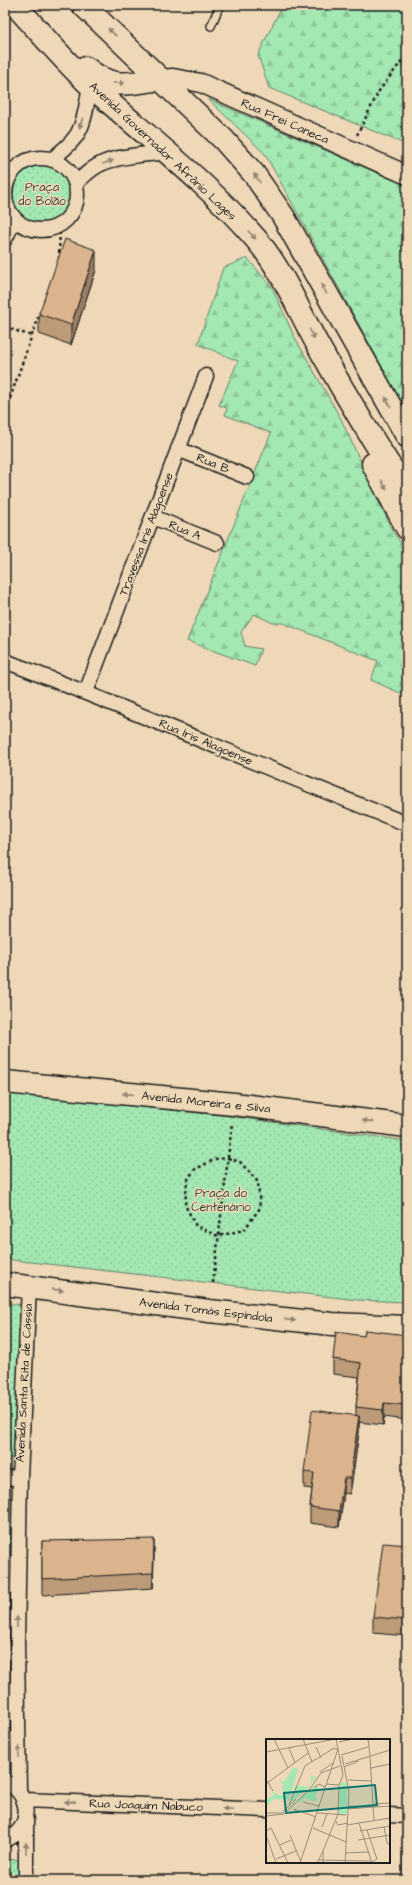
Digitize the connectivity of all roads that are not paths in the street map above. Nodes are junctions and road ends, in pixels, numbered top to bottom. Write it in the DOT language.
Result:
graph roads {
  1 [pos="15,5"];
  2 [pos="83,5"];
  3 [pos="220,5"];
  4 [pos="211,26"];
  5 [pos="41,33"];
  6 [pos="160,79"];
  7 [pos="90,85"];
  8 [pos="167,152"];
  9 [pos="52,160"];
  10 [pos="407,175"];
  11 [pos="76,183"];
  12 [pos="14,219"];
  13 [pos="5,239"];
  14 [pos="206,376"];
  15 [pos="355,409"];
  16 [pos="407,436"];
  17 [pos="178,449"];
  18 [pos="247,477"];
  19 [pos="407,492"];
  20 [pos="153,517"];
  21 [pos="407,528"];
  22 [pos="217,543"];
  23 [pos="5,661"];
  24 [pos="86,692"];
  25 [pos="407,824"];
  26 [pos="5,1082"];
  27 [pos="407,1126"];
  28 [pos="5,1284"];
  29 [pos="29,1286"];
  30 [pos="407,1327"];
  31 [pos="20,1477"];
  32 [pos="5,1478"];
  33 [pos="11,1641"];
  34 [pos="5,1782"];
  35 [pos="22,1796"];
  36 [pos="266,1810"];
  37 [pos="390,1816"];
  38 [pos="407,1816"];
  39 [pos="26,1817"];
  40 [pos="5,1840"];
  41 [pos="26,1880"];
  1 -- 5 [label="main road, Avenida Governador Afrânio Lages"];
  6 -- 2 [label="main road, one-way"];
  3 -- 4 [label="lane"];
  5 -- 6 [label="main road, one-way"];
  5 -- 7 [label="main road, Avenida Governador Afrânio Lages"];
  6 -- 10 [label="street, Rua Frei Caneca"];
  16 -- 6 [label="main road, one-way"];
  7 -- 8 [label="main road, Avenida Governador Afrânio Lages"];
  7 -- 9 [label="street, one-way"];
  11 -- 8 [label="street, one-way"];
  8 -- 15 [label="main road, Avenida Governador Afrânio Lages, one-way"];
  9 -- 11 [label="street"];
  9 -- 12 [label="street"];
  11 -- 12 [label="street"];
  12 -- 13 [label="street"];
  14 -- 17 [label="street, Travessa Íris Alagoense"];
  15 -- 19 [label="main road, Avenida Governador Afrânio Lages"];
  15 -- 21 [label="main road, one-way"];
  17 -- 18 [label="street, Rua B"];
  17 -- 20 [label="street, Travessa Íris Alagoense"];
  20 -- 22 [label="street, Rua A"];
  20 -- 24 [label="street, Travessa Íris Alagoense"];
  23 -- 24 [label="street, Rua Íris Alagoense"];
  24 -- 25 [label="street, Rua Íris Alagoense"];
  27 -- 26 [label="main road, Avenida Moreira e Silva, one-way"];
  28 -- 29 [label="main road, Avenida Tomás Espíndola"];
  29 -- 30 [label="main road, Avenida Tomás Espíndola, one-way"];
  29 -- 31 [label="street, Avenida Santa Rita de Cássia"];
  31 -- 32 [label="street"];
  33 -- 31 [label="street, Avenida Santa Rita de Cássia, one-way"];
  35 -- 33 [label="street, Avenida Santa Rita de Cássia, one-way"];
  34 -- 35 [label="street"];
  36 -- 35 [label="street, Rua Joaquim Nabuco, one-way"];
  35 -- 39 [label="street, Avenida Santa Rita de Cássia"];
  37 -- 38 [label="street"];
  39 -- 40 [label="street"];
  41 -- 39 [label="street, one-way"];
}
